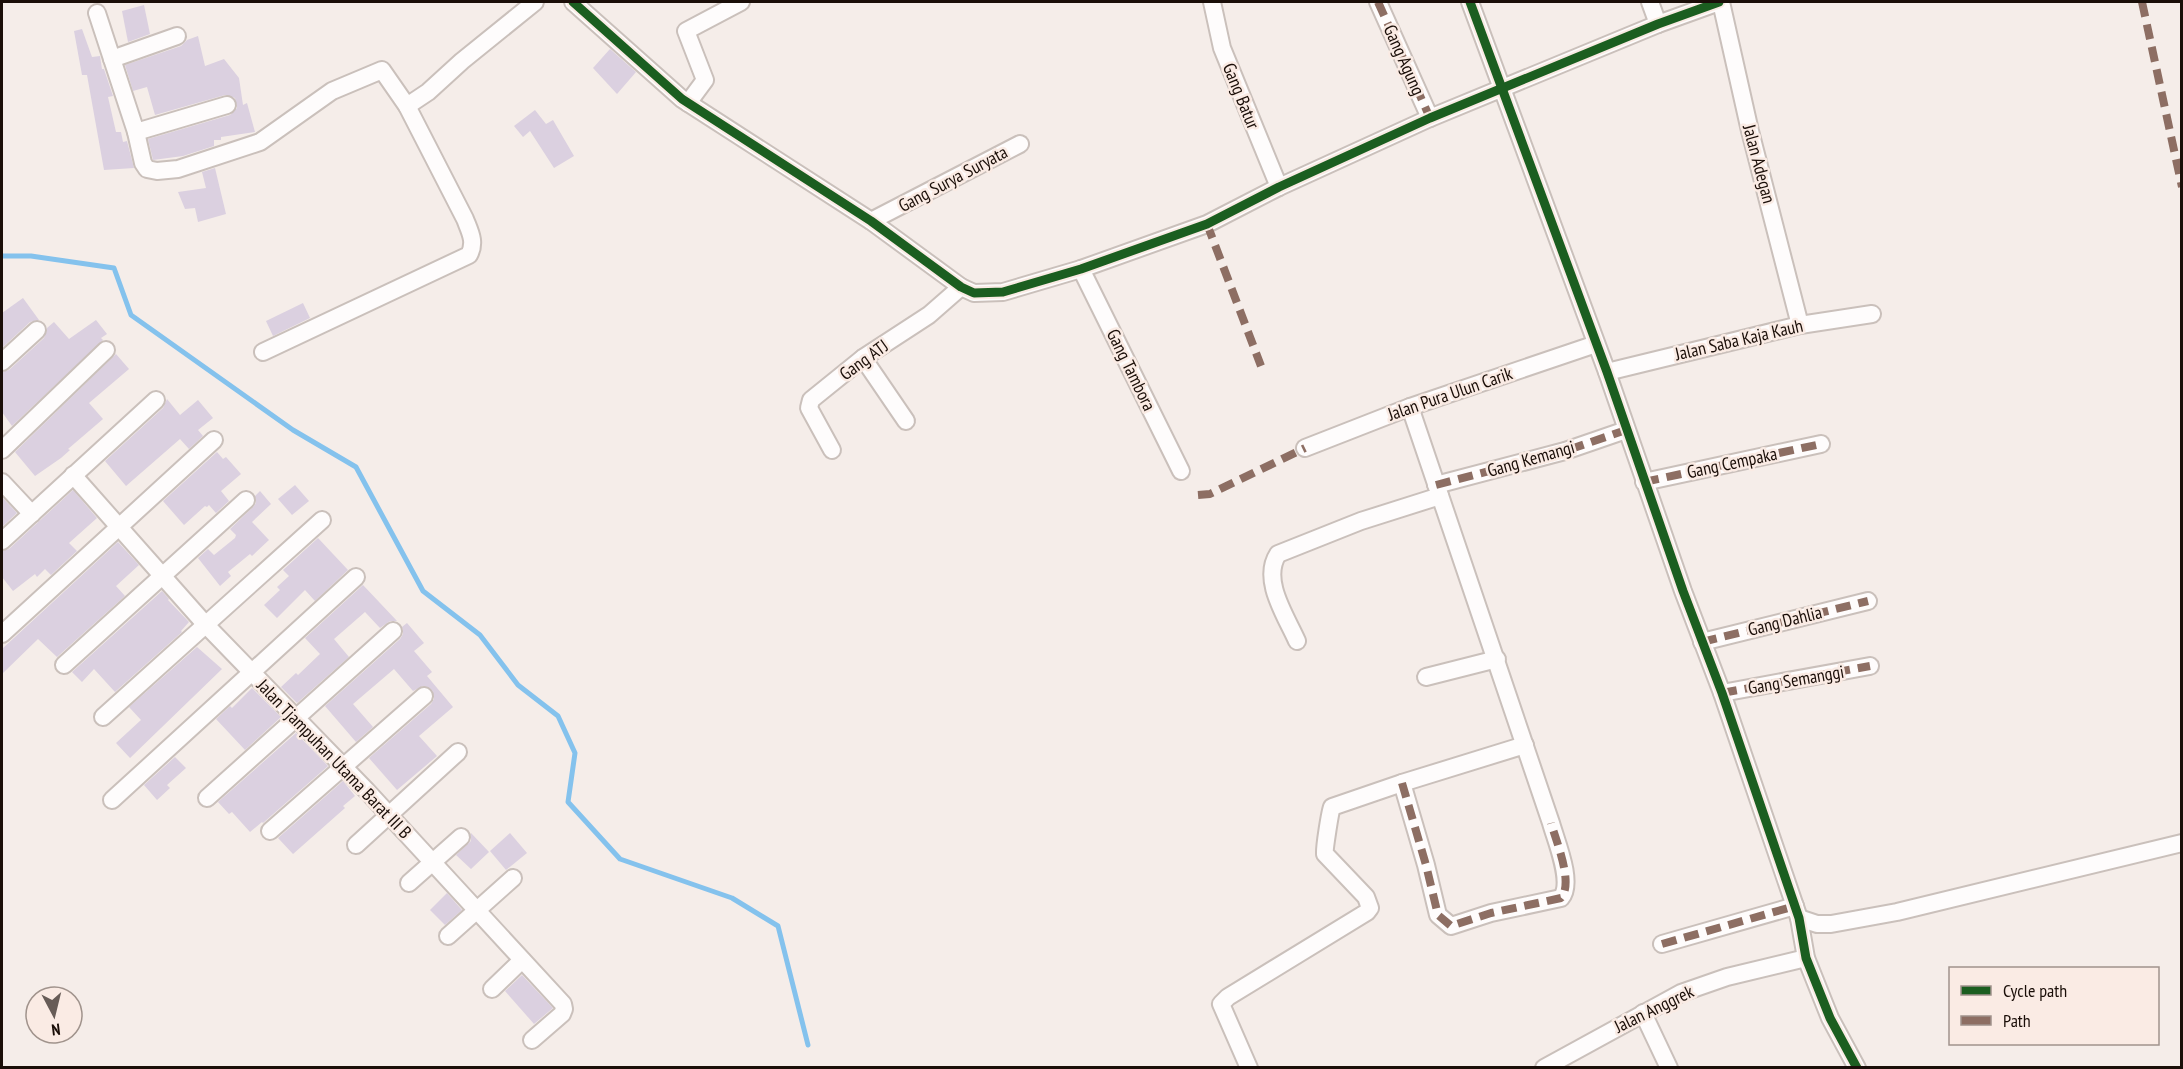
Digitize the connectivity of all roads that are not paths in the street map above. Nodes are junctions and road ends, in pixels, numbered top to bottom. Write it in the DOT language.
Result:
graph roads {
  1 [pos="536,2"];
  2 [pos="573,2"];
  3 [pos="741,2"];
  4 [pos="1212,2"];
  5 [pos="1378,2"];
  6 [pos="1470,2"];
  7 [pos="1650,2"];
  8 [pos="1720,2"];
  9 [pos="97,13"];
  10 [pos="1658,24"];
  11 [pos="177,36"];
  12 [pos="112,59"];
  13 [pos="1503,86"];
  14 [pos="688,103"];
  15 [pos="227,105"];
  16 [pos="407,106"];
  17 [pos="1430,118"];
  18 [pos="136,132"];
  19 [pos="1020,144"];
  20 [pos="1279,187"];
  21 [pos="878,217"];
  22 [pos="1081,269"];
  23 [pos="961,287"];
  24 [pos="1872,314"];
  25 [pos="1800,325"];
  26 [pos="38,330"];
  27 [pos="1596,344"];
  28 [pos="106,350"];
  29 [pos="262,352"];
  30 [pos="863,358"];
  31 [pos="2,362"];
  32 [pos="1607,372"];
  33 [pos="156,400"];
  34 [pos="1410,407"];
  35 [pos="906,421"];
  36 [pos="1626,430"];
  37 [pos="214,440"];
  38 [pos="1821,444"];
  39 [pos="1305,448"];
  40 [pos="2,450"];
  41 [pos="832,450"];
  42 [pos="1181,471"];
  43 [pos="73,475"];
  44 [pos="2,482"];
  45 [pos="1644,482"];
  46 [pos="1438,491"];
  47 [pos="246,500"];
  48 [pos="32,514"];
  49 [pos="322,520"];
  50 [pos="120,526"];
  51 [pos="2,541"];
  52 [pos="162,574"];
  53 [pos="356,577"];
  54 [pos="1868,601"];
  55 [pos="205,624"];
  56 [pos="393,631"];
  57 [pos="2,634"];
  58 [pos="1297,641"];
  59 [pos="1702,642"];
  60 [pos="1497,659"];
  61 [pos="64,665"];
  62 [pos="1870,666"];
  63 [pos="250,672"];
  64 [pos="1426,677"];
  65 [pos="1722,693"];
  66 [pos="424,696"];
  67 [pos="103,717"];
  68 [pos="295,718"];
  69 [pos="1525,745"];
  70 [pos="458,752"];
  71 [pos="344,767"];
  72 [pos="1402,783"];
  73 [pos="207,798"];
  74 [pos="112,800"];
  75 [pos="389,814"];
  76 [pos="270,831"];
  77 [pos="461,837"];
  78 [pos="2181,843"];
  79 [pos="356,845"];
  80 [pos="431,862"];
  81 [pos="513,878"];
  82 [pos="409,883"];
  83 [pos="476,911"];
  84 [pos="1797,912"];
  85 [pos="448,936"];
  86 [pos="1662,944"];
  87 [pos="1806,958"];
  88 [pos="522,960"];
  89 [pos="492,989"];
  90 [pos="1643,1013"];
  91 [pos="532,1040"];
  92 [pos="1249,1068"];
  93 [pos="1544,1068"];
  94 [pos="1670,1068"];
  95 [pos="1857,1068"];
  1 -- 16 [label="street"];
  2 -- 14 [label="street"];
  3 -- 14 [label="street"];
  4 -- 20 [label="street, Gang Batur"];
  5 -- 17 [label="street, Gang Agung"];
  6 -- 13 [label="street"];
  7 -- 10 [label="street"];
  8 -- 10 [label="street"];
  8 -- 25 [label="street, Jalan Adegan"];
  9 -- 12 [label="street"];
  10 -- 13 [label="street"];
  11 -- 12 [label="street"];
  12 -- 18 [label="street"];
  13 -- 17 [label="street"];
  13 -- 27 [label="street"];
  14 -- 21 [label="street"];
  15 -- 18 [label="street"];
  16 -- 18 [label="street"];
  16 -- 29 [label="street"];
  17 -- 20 [label="street"];
  19 -- 21 [label="street, Gang Surya Suryata"];
  20 -- 22 [label="street"];
  21 -- 23 [label="street"];
  22 -- 23 [label="street"];
  22 -- 42 [label="street, Gang Tambora"];
  23 -- 30 [label="street, Gang ATJ"];
  24 -- 25 [label="street, Jalan Saba Kaja Kauh"];
  25 -- 32 [label="street, Jalan Saba Kaja Kauh"];
  26 -- 31 [label="street"];
  27 -- 32 [label="street"];
  27 -- 34 [label="street, Jalan Pura Ulun Carik"];
  28 -- 40 [label="street"];
  30 -- 35 [label="street"];
  30 -- 41 [label="street, Gang ATJ"];
  32 -- 36 [label="street"];
  33 -- 43 [label="street"];
  34 -- 39 [label="street, Jalan Pura Ulun Carik"];
  34 -- 46 [label="street"];
  36 -- 45 [label="street"];
  36 -- 46 [label="street, Gang Kemangi"];
  37 -- 50 [label="street"];
  38 -- 45 [label="street, Gang Cempaka"];
  43 -- 48 [label="street"];
  43 -- 50 [label="street, Jalan Tjampuhan Utama Barat III B"];
  44 -- 48 [label="street"];
  45 -- 59 [label="street"];
  46 -- 58 [label="street, Gang Kemangi"];
  46 -- 60 [label="street"];
  47 -- 52 [label="street"];
  48 -- 51 [label="street"];
  49 -- 55 [label="street"];
  50 -- 52 [label="street, Jalan Tjampuhan Utama Barat III B"];
  50 -- 57 [label="street"];
  52 -- 55 [label="street, Jalan Tjampuhan Utama Barat III B"];
  52 -- 61 [label="street"];
  53 -- 63 [label="street"];
  54 -- 59 [label="street, Gang Dahlia"];
  55 -- 63 [label="street, Jalan Tjampuhan Utama Barat III B"];
  55 -- 67 [label="street"];
  56 -- 68 [label="street"];
  59 -- 65 [label="street"];
  60 -- 64 [label="street"];
  60 -- 69 [label="street"];
  62 -- 65 [label="street, Gang Semanggi"];
  63 -- 68 [label="street, Jalan Tjampuhan Utama Barat III B"];
  63 -- 74 [label="street"];
  65 -- 84 [label="street"];
  66 -- 71 [label="street"];
  68 -- 71 [label="street, Jalan Tjampuhan Utama Barat III B"];
  68 -- 73 [label="street"];
  69 -- 72 [label="street"];
  69 -- 72 [label="street"];
  70 -- 75 [label="street"];
  71 -- 75 [label="street, Jalan Tjampuhan Utama Barat III B"];
  71 -- 76 [label="street"];
  72 -- 92 [label="street"];
  75 -- 79 [label="street"];
  75 -- 80 [label="street, Jalan Tjampuhan Utama Barat III B"];
  77 -- 80 [label="street"];
  78 -- 84 [label="street"];
  80 -- 82 [label="street"];
  80 -- 83 [label="street, Jalan Tjampuhan Utama Barat III B"];
  81 -- 83 [label="street"];
  83 -- 85 [label="street"];
  83 -- 88 [label="street, Jalan Tjampuhan Utama Barat III B"];
  84 -- 86 [label="street"];
  84 -- 87 [label="street"];
  87 -- 90 [label="street, Jalan Anggrek"];
  87 -- 95 [label="street"];
  88 -- 89 [label="street"];
  88 -- 91 [label="street, Jalan Tjampuhan Utama Barat III B"];
  90 -- 93 [label="street, Jalan Anggrek"];
  90 -- 94 [label="street"];
}
